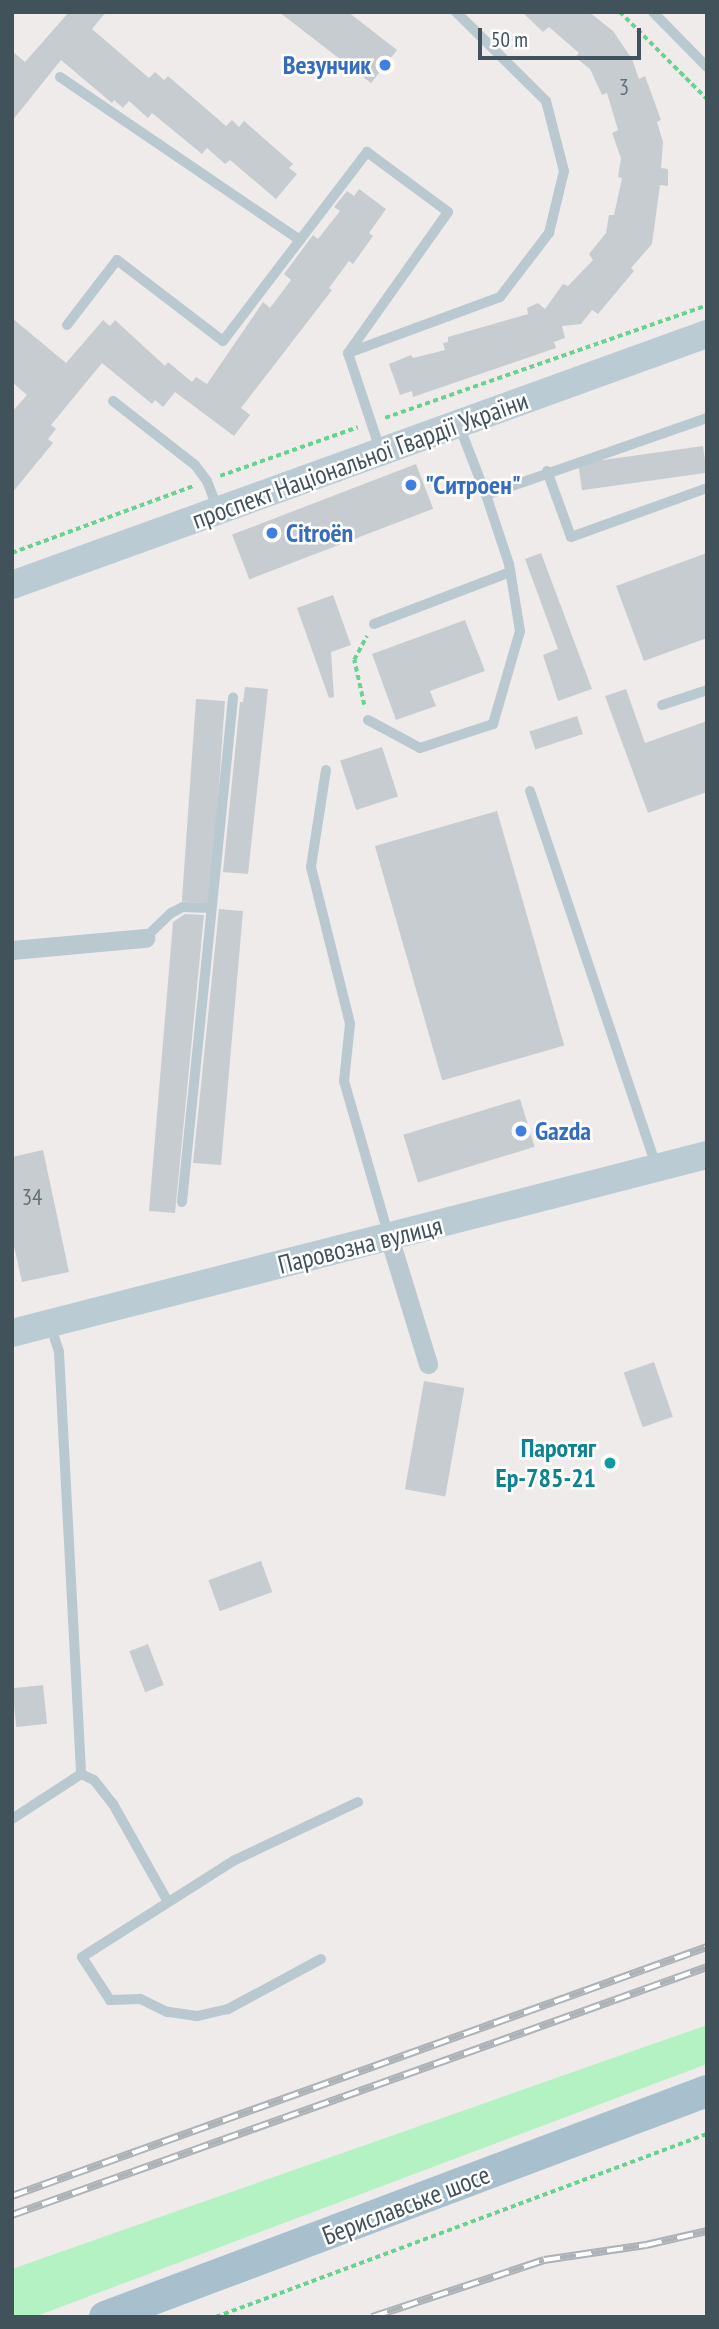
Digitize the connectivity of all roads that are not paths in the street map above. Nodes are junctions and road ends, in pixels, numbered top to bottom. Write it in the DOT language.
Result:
graph roads {
  1 [pos="456,12"];
  2 [pos="653,12"];
  3 [pos="707,67"];
  4 [pos="60,77"];
  5 [pos="300,240"];
  6 [pos="67,324"];
  7 [pos="707,334"];
  8 [pos="348,353"];
  9 [pos="113,401"];
  10 [pos="707,418"];
  11 [pos="458,424"];
  12 [pos="381,452"];
  13 [pos="547,471"];
  14 [pos="707,488"];
  15 [pos="486,495"];
  16 [pos="219,511"];
  17 [pos="510,572"];
  18 [pos="12,585"];
  19 [pos="374,624"];
  20 [pos="707,690"];
  21 [pos="233,698"];
  22 [pos="662,705"];
  23 [pos="368,720"];
  24 [pos="326,770"];
  25 [pos="530,790"];
  26 [pos="211,908"];
  27 [pos="145,938"];
  28 [pos="12,950"];
  29 [pos="707,1156"];
  30 [pos="657,1169"];
  31 [pos="182,1202"];
  32 [pos="389,1237"];
  33 [pos="50,1323"];
  34 [pos="12,1333"];
  35 [pos="428,1364"];
  36 [pos="81,1774"];
  37 [pos="358,1802"];
  38 [pos="12,1819"];
  39 [pos="168,1902"];
  40 [pos="321,1959"];
  41 [pos="707,2091"];
  42 [pos="105,2317"];
  1 -- 8 [label="lane"];
  2 -- 3 [label="lane"];
  4 -- 5 [label="lane"];
  5 -- 6 [label="lane"];
  5 -- 8 [label="lane"];
  7 -- 11 [label="street, проспект Національної Гвардії України"];
  8 -- 12 [label="lane"];
  9 -- 16 [label="lane"];
  10 -- 13 [label="lane"];
  11 -- 12 [label="street, проспект Національної Гвардії України"];
  11 -- 15 [label="lane"];
  12 -- 16 [label="street, проспект Національної Гвардії України"];
  13 -- 14 [label="lane"];
  13 -- 15 [label="lane"];
  15 -- 17 [label="lane"];
  16 -- 18 [label="street, проспект Національної Гвардії України"];
  17 -- 19 [label="lane"];
  17 -- 23 [label="lane"];
  20 -- 22 [label="lane"];
  21 -- 26 [label="lane"];
  24 -- 32 [label="lane"];
  25 -- 30 [label="lane"];
  26 -- 27 [label="lane"];
  26 -- 31 [label="lane"];
  27 -- 28 [label="street"];
  29 -- 30 [label="street, Паровозна вулиця"];
  30 -- 32 [label="street, Паровозна вулиця"];
  32 -- 33 [label="street, Паровозна вулиця"];
  32 -- 35 [label="street"];
  33 -- 34 [label="street, Паровозна вулиця"];
  33 -- 36 [label="lane"];
  36 -- 38 [label="lane"];
  36 -- 39 [label="lane"];
  37 -- 39 [label="lane"];
  39 -- 40 [label="lane"];
  41 -- 42 [label="main road, Бериславське шосе"];
}
